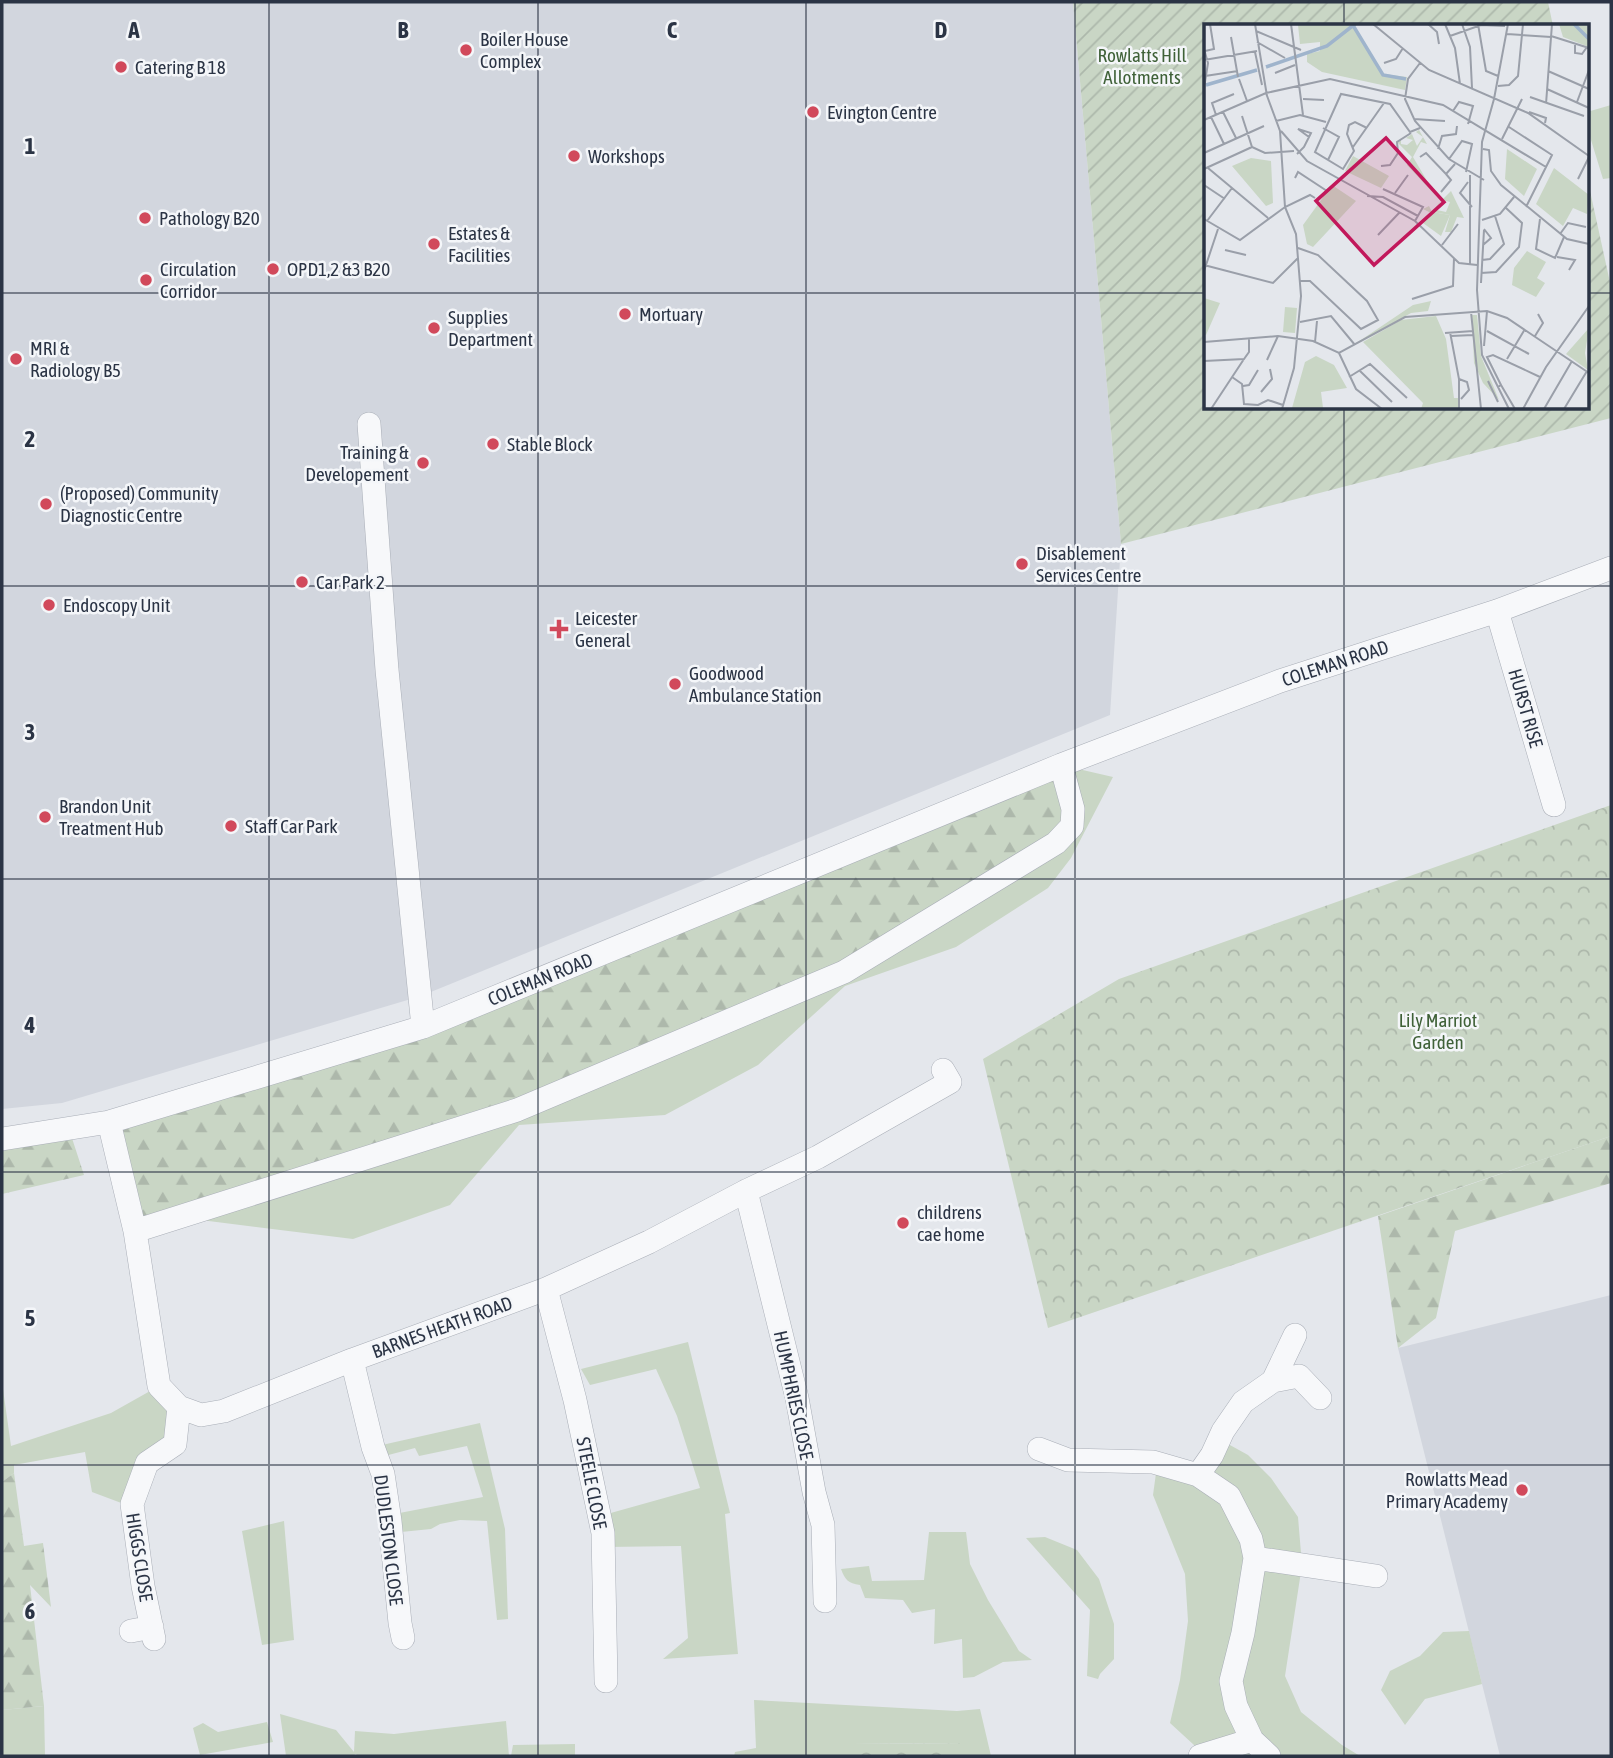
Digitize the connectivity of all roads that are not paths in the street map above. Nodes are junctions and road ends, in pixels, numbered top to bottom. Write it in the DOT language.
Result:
graph roads {
  1 [pos="369,424"];
  2 [pos="1611,568"];
  3 [pos="1497,611"];
  4 [pos="1061,765"];
  5 [pos="1554,805"];
  6 [pos="423,1027"];
  7 [pos="943,1070"];
  8 [pos="109,1122"];
  9 [pos="2,1139"];
  10 [pos="746,1191"];
  11 [pos="135,1231"];
  12 [pos="546,1289"];
  13 [pos="1295,1335"];
  14 [pos="352,1360"];
  15 [pos="1273,1381"];
  16 [pos="1320,1398"];
  17 [pos="179,1407"];
  18 [pos="1039,1448"];
  19 [pos="1198,1475"];
  20 [pos="1255,1558"];
  21 [pos="1376,1576"];
  22 [pos="825,1601"];
  23 [pos="146,1632"];
  24 [pos="404,1638"];
  25 [pos="606,1681"];
  26 [pos="1252,1740"];
  27 [pos="1200,1756"];
  28 [pos="1269,1756"];
  1 -- 6 [label="street"];
  2 -- 3 [label="street, COLEMAN ROAD"];
  3 -- 4 [label="street, COLEMAN ROAD"];
  3 -- 5 [label="street, HURST RISE"];
  4 -- 6 [label="street, COLEMAN ROAD"];
  4 -- 11 [label="street"];
  6 -- 8 [label="street, COLEMAN ROAD"];
  7 -- 10 [label="street, BARNES HEATH ROAD"];
  8 -- 9 [label="street, COLEMAN ROAD"];
  8 -- 11 [label="street"];
  10 -- 12 [label="street, BARNES HEATH ROAD"];
  10 -- 22 [label="street, HUMPHRIES CLOSE"];
  11 -- 17 [label="street"];
  12 -- 14 [label="street, BARNES HEATH ROAD"];
  12 -- 25 [label="street, STEELE CLOSE"];
  13 -- 15 [label="street"];
  14 -- 17 [label="street, BARNES HEATH ROAD"];
  14 -- 24 [label="street, DUDLESTON CLOSE"];
  15 -- 16 [label="street"];
  15 -- 19 [label="street"];
  17 -- 23 [label="street, HIGGS CLOSE"];
  18 -- 19 [label="street"];
  19 -- 20 [label="street"];
  20 -- 21 [label="street"];
  20 -- 26 [label="street"];
  26 -- 27 [label="street"];
  26 -- 28 [label="street"];
}
